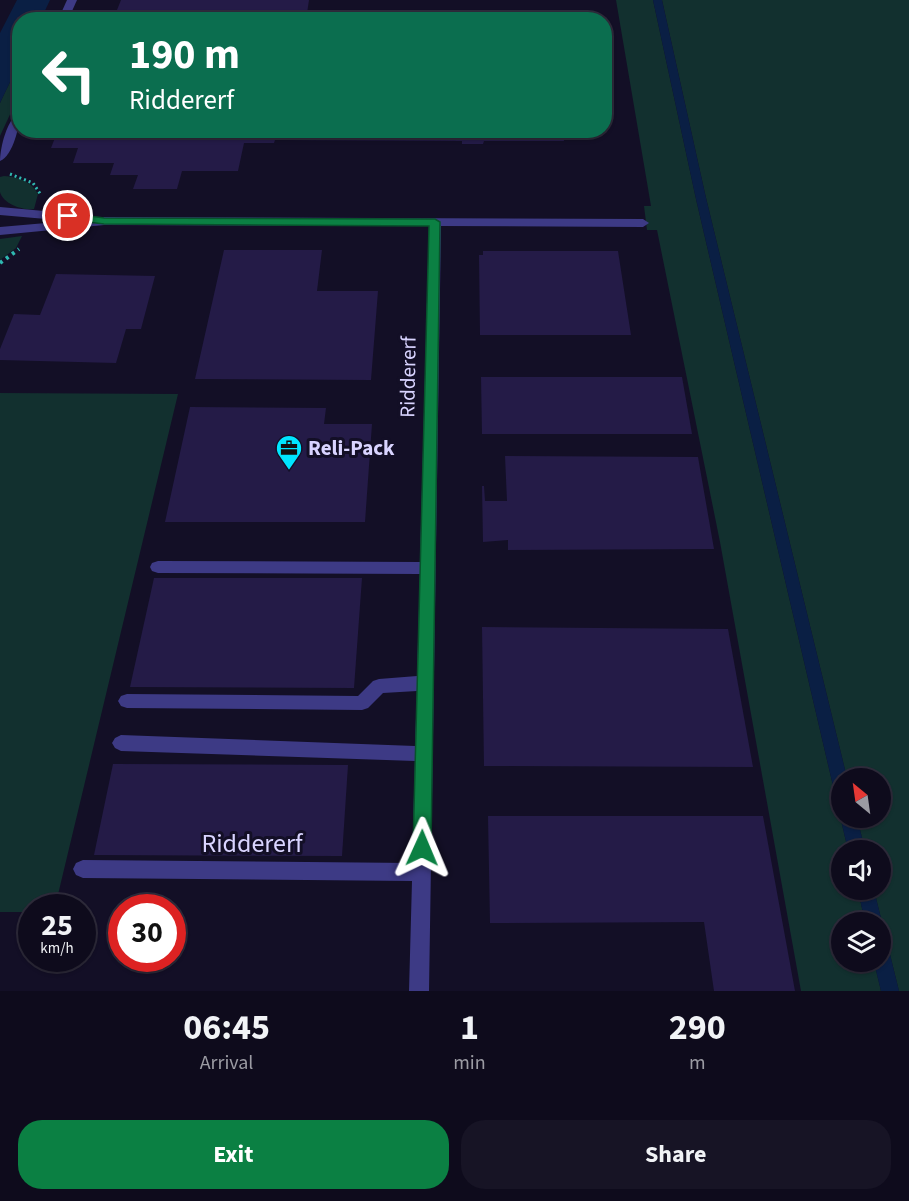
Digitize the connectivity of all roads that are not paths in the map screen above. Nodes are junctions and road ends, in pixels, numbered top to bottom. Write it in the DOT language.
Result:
graph roads {
  1 [pos="12,132"];
  2 [pos="0,158"];
  3 [pos="0,211"];
  4 [pos="104,221"];
  5 [pos="435,222"];
  6 [pos="643,223"];
  7 [pos="0,231"];
  8 [pos="158,567"];
  9 [pos="428,568"];
  10 [pos="425,683"];
  11 [pos="127,701"];
  12 [pos="121,743"];
  13 [pos="424,754"];
  14 [pos="83,869"];
  15 [pos="422,872"];
  16 [pos="419,991"];
  1 -- 2 [label="street"];
  3 -- 4 [label="street"];
  4 -- 5 [label="street"];
  4 -- 7 [label="street"];
  5 -- 6 [label="street"];
  5 -- 9 [label="street, Riddererf"];
  8 -- 9 [label="street"];
  9 -- 10 [label="street, Riddererf"];
  10 -- 11 [label="street"];
  10 -- 13 [label="street, Riddererf"];
  12 -- 13 [label="street"];
  13 -- 15 [label="street, Riddererf"];
  14 -- 15 [label="street, Riddererf"];
  15 -- 16 [label="street, Riddererf"];
}
